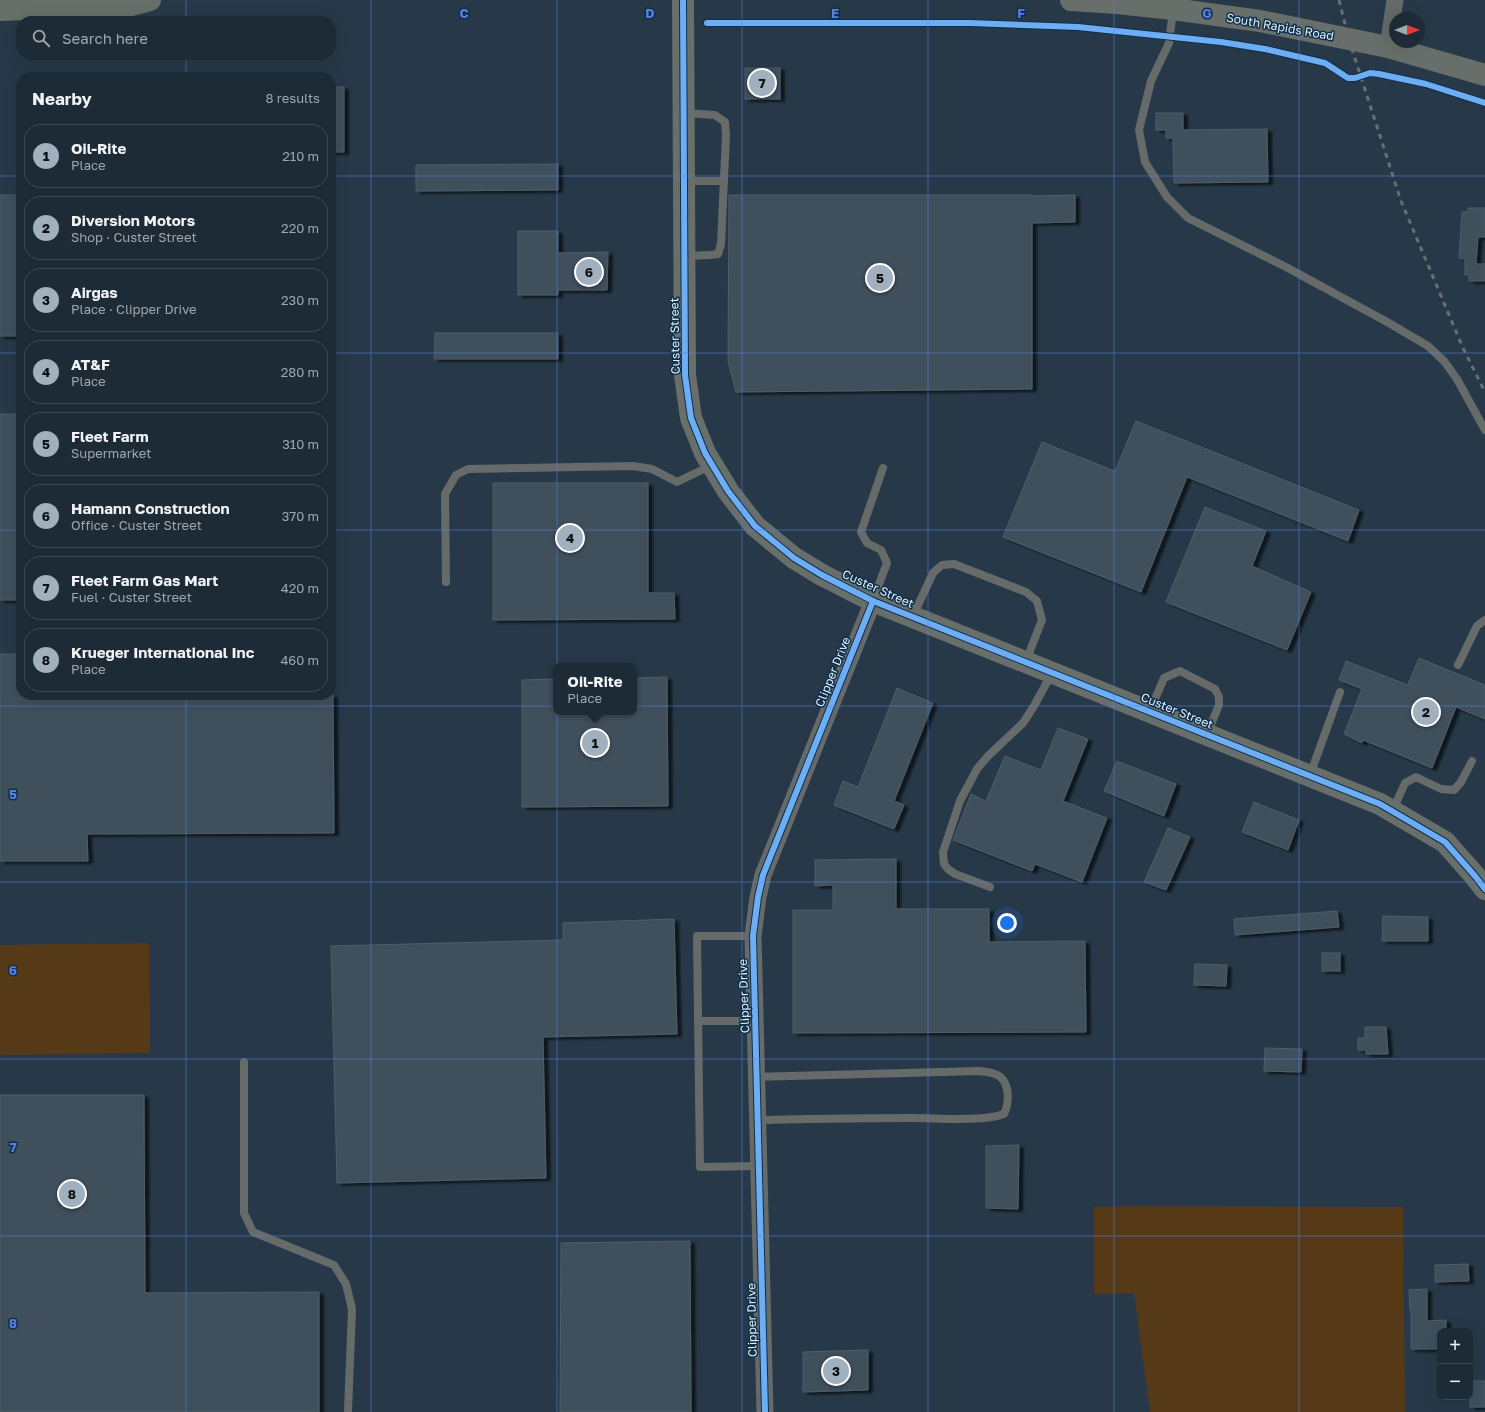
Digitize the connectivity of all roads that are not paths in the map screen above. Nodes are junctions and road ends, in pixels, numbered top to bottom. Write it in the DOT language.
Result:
graph roads {
  1 [pos="150,0"];
  2 [pos="683,0"];
  3 [pos="1071,0"];
  4 [pos="1395,0"];
  5 [pos="1173,9"];
  6 [pos="0,10"];
  7 [pos="1388,47"];
  8 [pos="1485,75"];
  9 [pos="684,113"];
  10 [pos="684,181"];
  11 [pos="724,181"];
  12 [pos="685,256"];
  13 [pos="1485,430"];
  14 [pos="713,465"];
  15 [pos="883,468"];
  16 [pos="446,582"];
  17 [pos="873,601"];
  18 [pos="913,617"];
  19 [pos="1485,620"];
  20 [pos="1025,662"];
  21 [pos="1458,665"];
  22 [pos="1052,672"];
  23 [pos="1340,692"];
  24 [pos="1150,712"];
  25 [pos="1207,734"];
  26 [pos="1472,761"];
  27 [pos="1310,776"];
  28 [pos="1392,811"];
  29 [pos="1482,877"];
  30 [pos="990,887"];
  31 [pos="753,936"];
  32 [pos="698,1021"];
  33 [pos="756,1021"];
  34 [pos="244,1062"];
  35 [pos="757,1077"];
  36 [pos="759,1120"];
  37 [pos="760,1166"];
  38 [pos="348,1412"];
  39 [pos="765,1412"];
  1 -- 6 [label="street"];
  2 -- 9 [label="street, Custer Street"];
  3 -- 5 [label="street, South Rapids Road"];
  4 -- 7 [label="street"];
  5 -- 7 [label="street, South Rapids Road"];
  5 -- 13 [label="lane"];
  7 -- 8 [label="street, South Rapids Road"];
  9 -- 10 [label="street, Custer Street"];
  9 -- 11 [label="lane"];
  10 -- 11 [label="lane"];
  10 -- 12 [label="street, Custer Street"];
  11 -- 12 [label="lane"];
  12 -- 14 [label="street, Custer Street"];
  14 -- 16 [label="lane"];
  14 -- 17 [label="street, Custer Street"];
  15 -- 17 [label="lane"];
  17 -- 18 [label="street, Custer Street"];
  17 -- 31 [label="street, Clipper Drive"];
  18 -- 20 [label="street, Custer Street"];
  18 -- 20 [label="lane"];
  19 -- 21 [label="lane"];
  20 -- 22 [label="street, Custer Street"];
  22 -- 24 [label="street, Custer Street"];
  22 -- 30 [label="lane"];
  23 -- 27 [label="lane"];
  24 -- 25 [label="street, Custer Street"];
  24 -- 25 [label="lane"];
  25 -- 27 [label="street, Custer Street"];
  26 -- 28 [label="lane"];
  27 -- 28 [label="street, Custer Street"];
  28 -- 29 [label="street, Custer Street"];
  31 -- 32 [label="lane"];
  31 -- 33 [label="street, Clipper Drive"];
  32 -- 33 [label="lane"];
  32 -- 37 [label="lane"];
  33 -- 35 [label="street, Clipper Drive"];
  34 -- 38 [label="lane"];
  35 -- 36 [label="street, Clipper Drive"];
  35 -- 36 [label="lane"];
  36 -- 37 [label="street, Clipper Drive"];
  37 -- 39 [label="street, Clipper Drive"];
}
